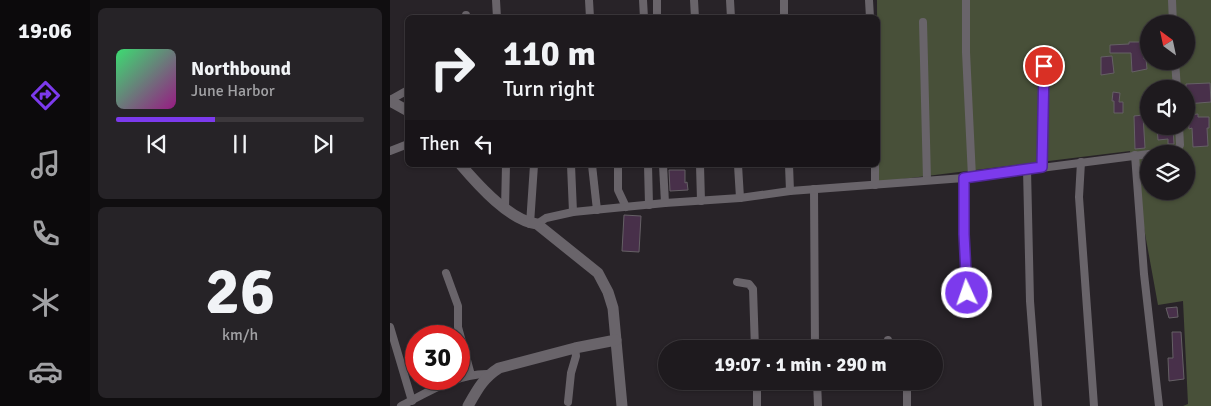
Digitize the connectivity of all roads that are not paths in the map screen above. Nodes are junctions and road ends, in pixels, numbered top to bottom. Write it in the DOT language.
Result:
graph roads {
  1 [pos="496,0"];
  2 [pos="589,0"];
  3 [pos="643,0"];
  4 [pos="657,0"];
  5 [pos="694,0"];
  6 [pos="730,0"];
  7 [pos="784,0"];
  8 [pos="870,0"];
  9 [pos="966,0"];
  10 [pos="1172,0"];
  11 [pos="497,15"];
  12 [pos="590,15"];
  13 [pos="644,15"];
  14 [pos="657,15"];
  15 [pos="694,15"];
  16 [pos="731,15"];
  17 [pos="784,15"];
  18 [pos="870,15"];
  19 [pos="1173,15"];
  20 [pos="923,22"];
  21 [pos="1044,49"];
  22 [pos="405,92"];
  23 [pos="390,101"];
  24 [pos="405,109"];
  25 [pos="405,145"];
  26 [pos="390,151"];
  27 [pos="1135,155"];
  28 [pos="1140,155"];
  29 [pos="1081,162"];
  30 [pos="463,167"];
  31 [pos="506,167"];
  32 [pos="534,167"];
  33 [pos="571,167"];
  34 [pos="592,167"];
  35 [pos="618,167"];
  36 [pos="648,167"];
  37 [pos="663,167"];
  38 [pos="700,167"];
  39 [pos="738,167"];
  40 [pos="789,167"];
  41 [pos="874,167"];
  42 [pos="1042,167"];
  43 [pos="1027,169"];
  44 [pos="968,177"];
  45 [pos="927,180"];
  46 [pos="875,185"];
  47 [pos="814,189"];
  48 [pos="790,191"];
  49 [pos="740,198"];
  50 [pos="701,201"];
  51 [pos="665,203"];
  52 [pos="649,205"];
  53 [pos="626,207"];
  54 [pos="505,209"];
  55 [pos="597,210"];
  56 [pos="573,212"];
  57 [pos="533,224"];
  58 [pos="446,272"];
  59 [pos="737,282"];
  60 [pos="968,312"];
  61 [pos="390,327"];
  62 [pos="616,340"];
  63 [pos="755,340"];
  64 [pos="815,340"];
  65 [pos="575,348"];
  66 [pos="489,374"];
  67 [pos="471,375"];
  68 [pos="757,390"];
  69 [pos="817,390"];
  70 [pos="907,390"];
  71 [pos="412,401"];
  72 [pos="568,402"];
  73 [pos="401,406"];
  74 [pos="468,406"];
  75 [pos="622,406"];
  76 [pos="758,406"];
  77 [pos="818,406"];
  78 [pos="907,406"];
  79 [pos="1038,406"];
  80 [pos="1094,406"];
  81 [pos="1159,406"];
  1 -- 11 [label="street"];
  2 -- 12 [label="street"];
  3 -- 13 [label="street"];
  4 -- 14 [label="street"];
  5 -- 15 [label="street"];
  6 -- 16 [label="street"];
  7 -- 17 [label="street"];
  8 -- 18 [label="street"];
  9 -- 44 [label="street"];
  10 -- 19 [label="street"];
  20 -- 45 [label="street"];
  21 -- 42 [label="street"];
  22 -- 23 [label="street"];
  23 -- 24 [label="main road"];
  25 -- 26 [label="street"];
  27 -- 28 [label="street"];
  27 -- 29 [label="street"];
  27 -- 81 [label="street"];
  29 -- 42 [label="street"];
  29 -- 80 [label="street"];
  30 -- 54 [label="main road"];
  31 -- 54 [label="street"];
  32 -- 57 [label="street"];
  33 -- 56 [label="street"];
  34 -- 55 [label="street"];
  35 -- 53 [label="street"];
  36 -- 52 [label="street"];
  37 -- 51 [label="street"];
  38 -- 50 [label="street"];
  39 -- 49 [label="street"];
  40 -- 48 [label="street"];
  41 -- 46 [label="street"];
  42 -- 43 [label="street"];
  43 -- 44 [label="street"];
  43 -- 79 [label="street"];
  44 -- 45 [label="street"];
  44 -- 60 [label="street"];
  45 -- 46 [label="street"];
  46 -- 47 [label="street"];
  47 -- 48 [label="street"];
  47 -- 64 [label="street"];
  48 -- 49 [label="street"];
  49 -- 50 [label="street"];
  50 -- 51 [label="street"];
  51 -- 52 [label="street"];
  52 -- 53 [label="street"];
  53 -- 55 [label="street"];
  54 -- 57 [label="main road"];
  55 -- 56 [label="street"];
  56 -- 57 [label="street"];
  57 -- 62 [label="main road"];
  58 -- 67 [label="street"];
  59 -- 63 [label="street"];
  61 -- 71 [label="street"];
  62 -- 65 [label="main road"];
  62 -- 75 [label="main road"];
  65 -- 66 [label="main road"];
  65 -- 72 [label="street"];
  66 -- 67 [label="street"];
  66 -- 74 [label="main road"];
  67 -- 71 [label="street"];
  68 -- 76 [label="street"];
  69 -- 77 [label="street"];
  70 -- 78 [label="street"];
  71 -- 73 [label="street"];
}
